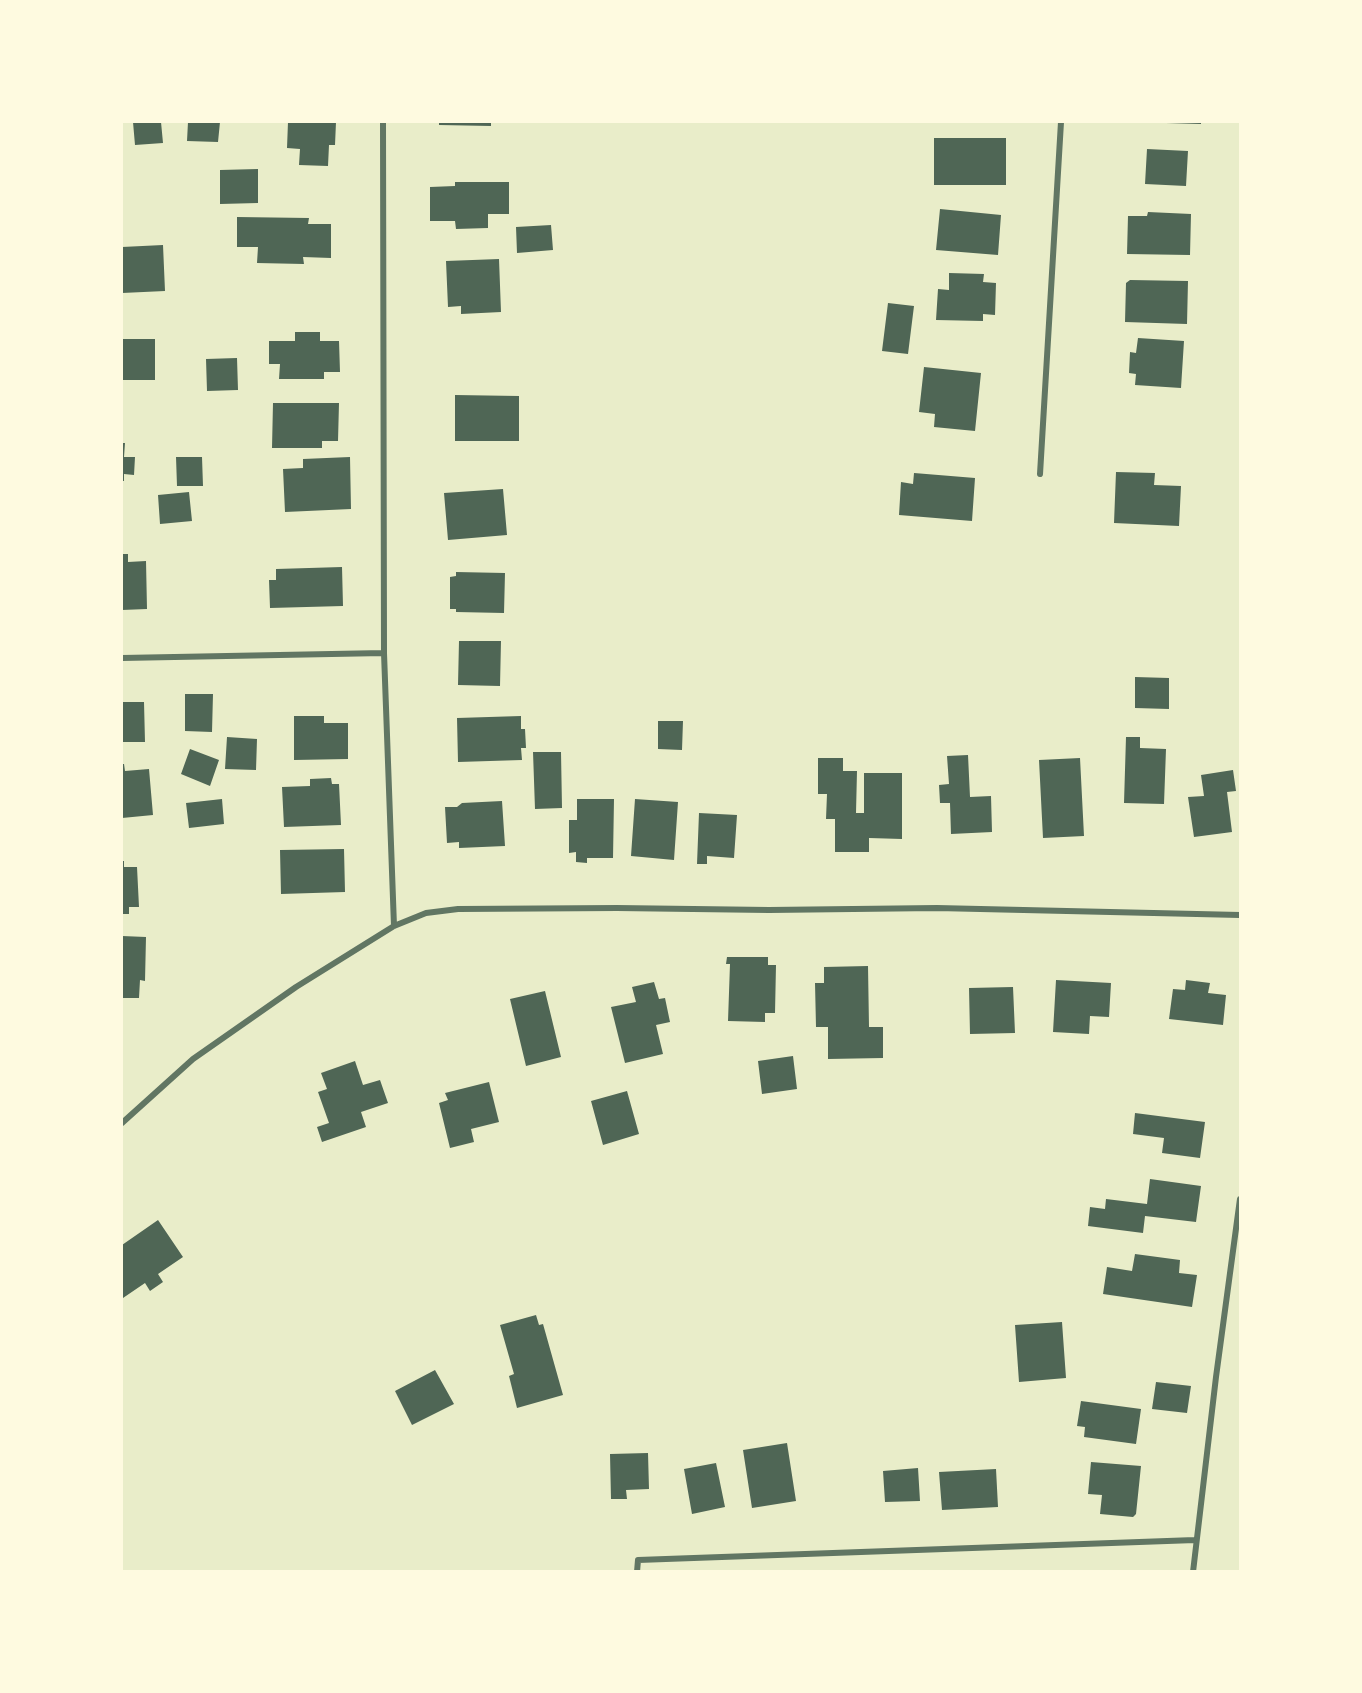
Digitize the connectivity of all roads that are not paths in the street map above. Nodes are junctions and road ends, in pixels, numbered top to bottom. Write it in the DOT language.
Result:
graph roads {
  1 [pos="383,122"];
  2 [pos="1061,122"];
  3 [pos="1040,474"];
  4 [pos="384,652"];
  5 [pos="122,658"];
  6 [pos="1240,915"];
  7 [pos="394,926"];
  8 [pos="122,1123"];
  9 [pos="1240,1199"];
  10 [pos="1195,1540"];
  11 [pos="638,1572"];
  12 [pos="1193,1572"];
  1 -- 4 [label="street"];
  2 -- 3 [label="street"];
  4 -- 5 [label="street"];
  4 -- 7 [label="street"];
  6 -- 7 [label="street"];
  7 -- 8 [label="street"];
  9 -- 10 [label="street"];
  10 -- 11 [label="street"];
  10 -- 12 [label="street"];
}
